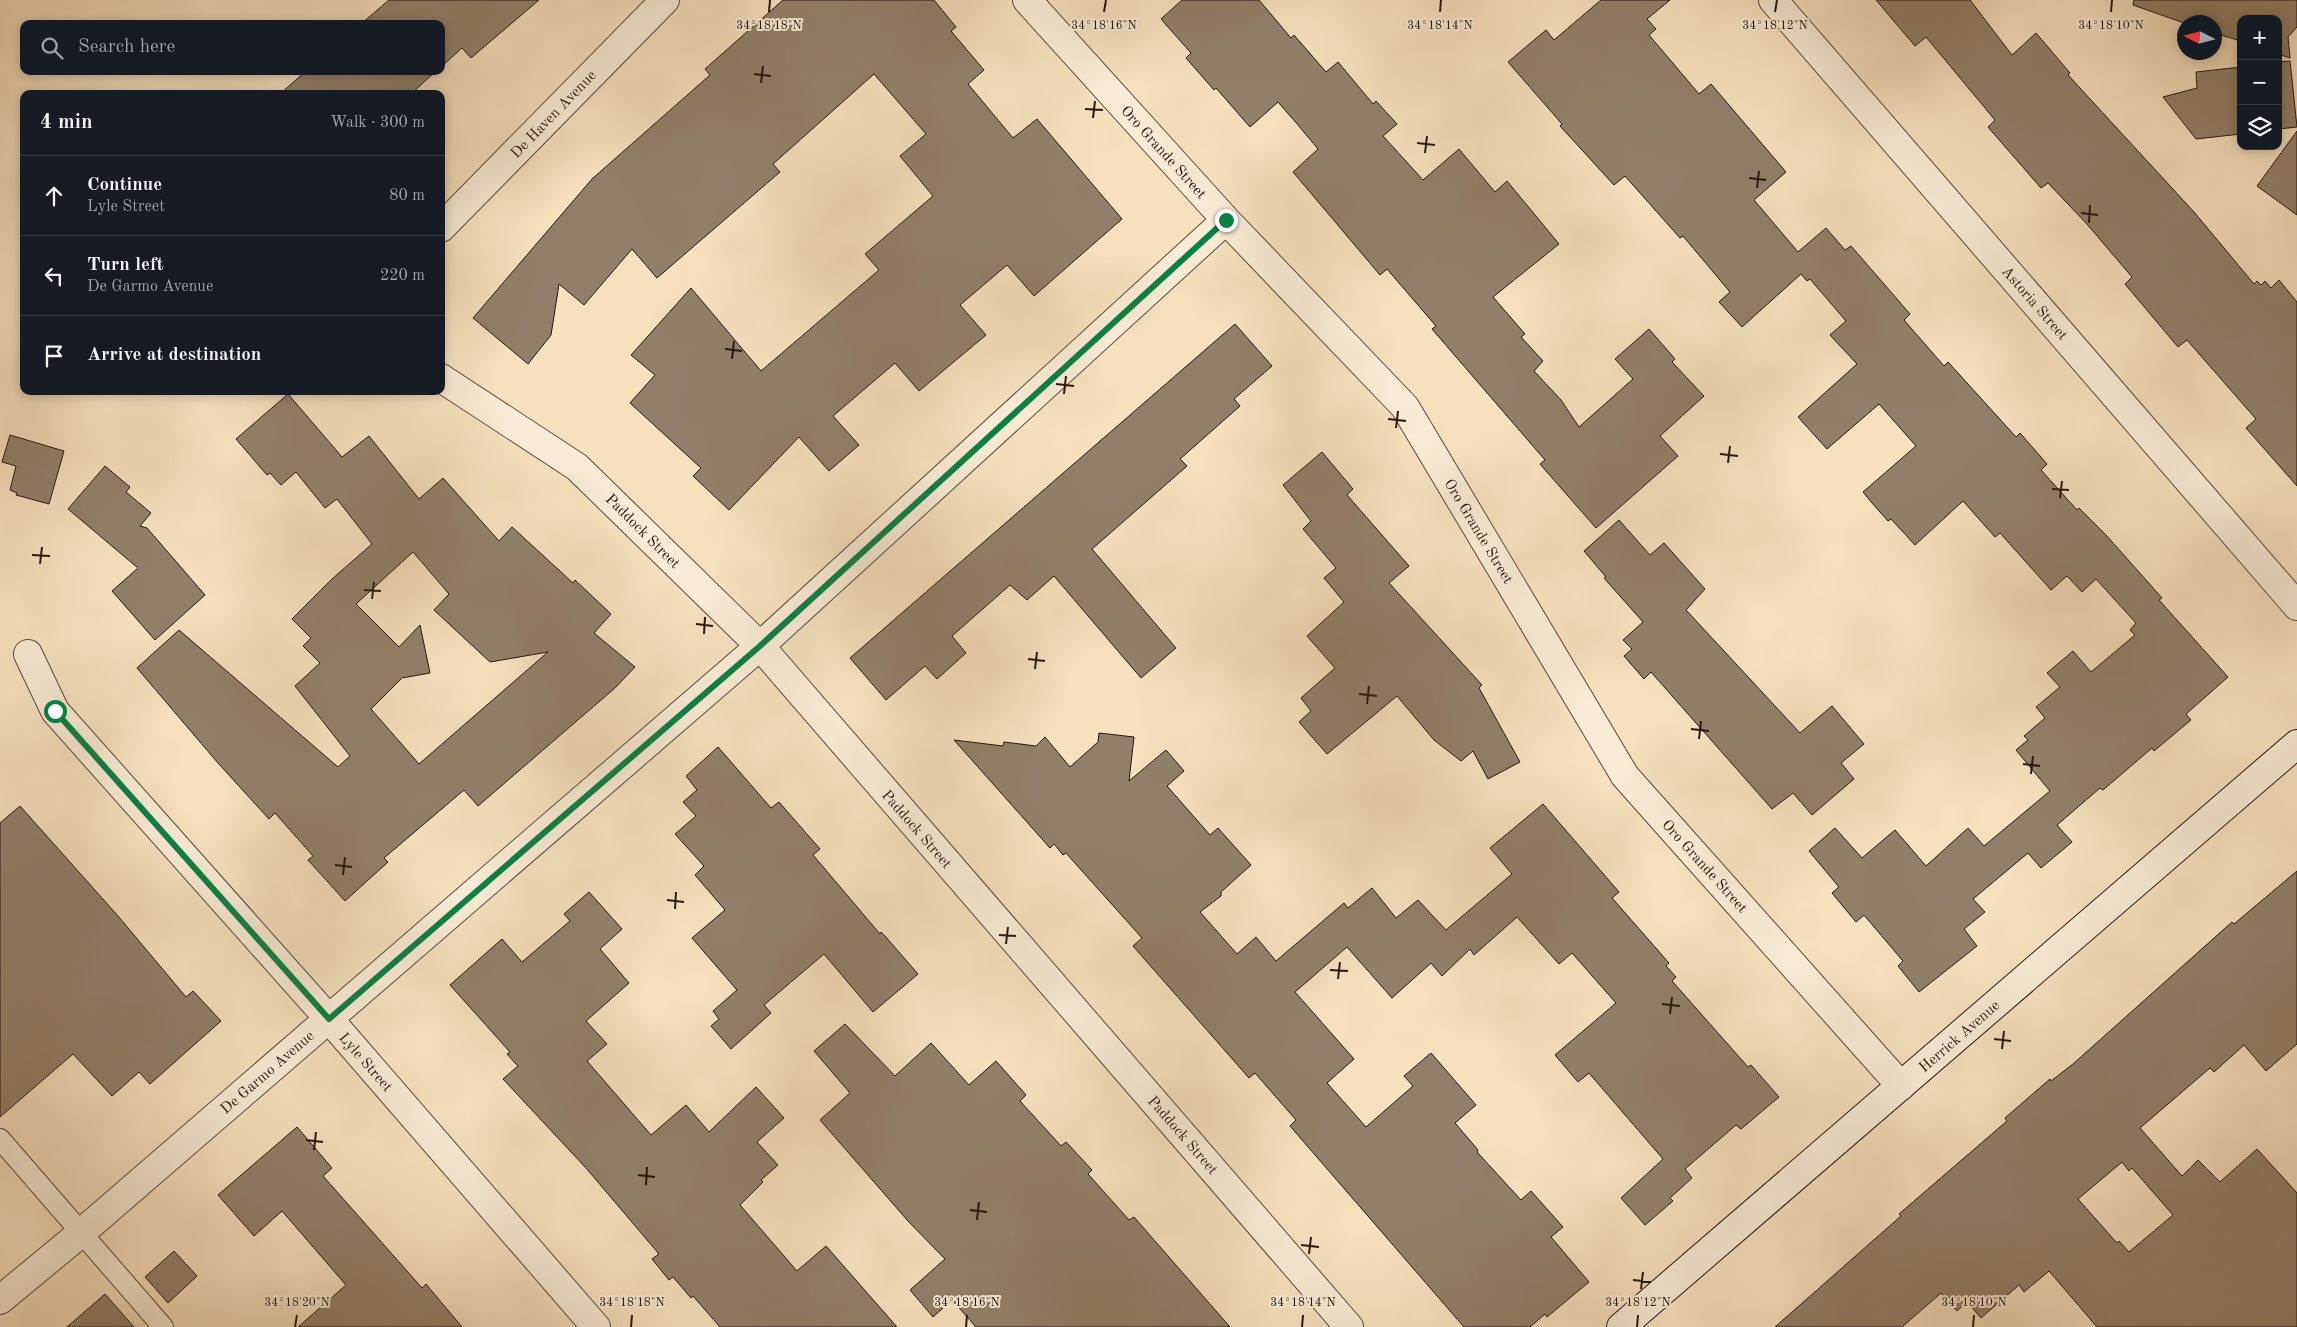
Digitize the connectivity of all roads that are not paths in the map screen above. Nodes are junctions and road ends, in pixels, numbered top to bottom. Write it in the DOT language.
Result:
graph roads {
  1 [pos="665,0"];
  2 [pos="1027,0"];
  3 [pos="1773,0"];
  4 [pos="1226,220"];
  5 [pos="445,224"];
  6 [pos="445,381"];
  7 [pos="2297,606"];
  8 [pos="760,646"];
  9 [pos="28,654"];
  10 [pos="2297,744"];
  11 [pos="329,1019"];
  12 [pos="1901,1086"];
  13 [pos="0,1139"];
  14 [pos="82,1233"];
  15 [pos="0,1300"];
  16 [pos="163,1327"];
  17 [pos="596,1327"];
  18 [pos="1349,1327"];
  19 [pos="1621,1327"];
  1 -- 5 [label="street, De Haven Avenue"];
  2 -- 4 [label="street, Oro Grande Street"];
  3 -- 7 [label="street, Astoria Street"];
  4 -- 8 [label="street, De Garmo Avenue"];
  4 -- 12 [label="street, Oro Grande Street"];
  6 -- 8 [label="street, Paddock Street"];
  8 -- 11 [label="street, De Garmo Avenue"];
  8 -- 18 [label="street, Paddock Street"];
  9 -- 11 [label="street, Lyle Street"];
  10 -- 12 [label="street, Herrick Avenue"];
  11 -- 14 [label="street, De Garmo Avenue"];
  11 -- 17 [label="street, Lyle Street"];
  12 -- 19 [label="street, Herrick Avenue"];
  13 -- 14 [label="lane"];
  14 -- 15 [label="street, De Garmo Avenue"];
  14 -- 16 [label="lane"];
}
